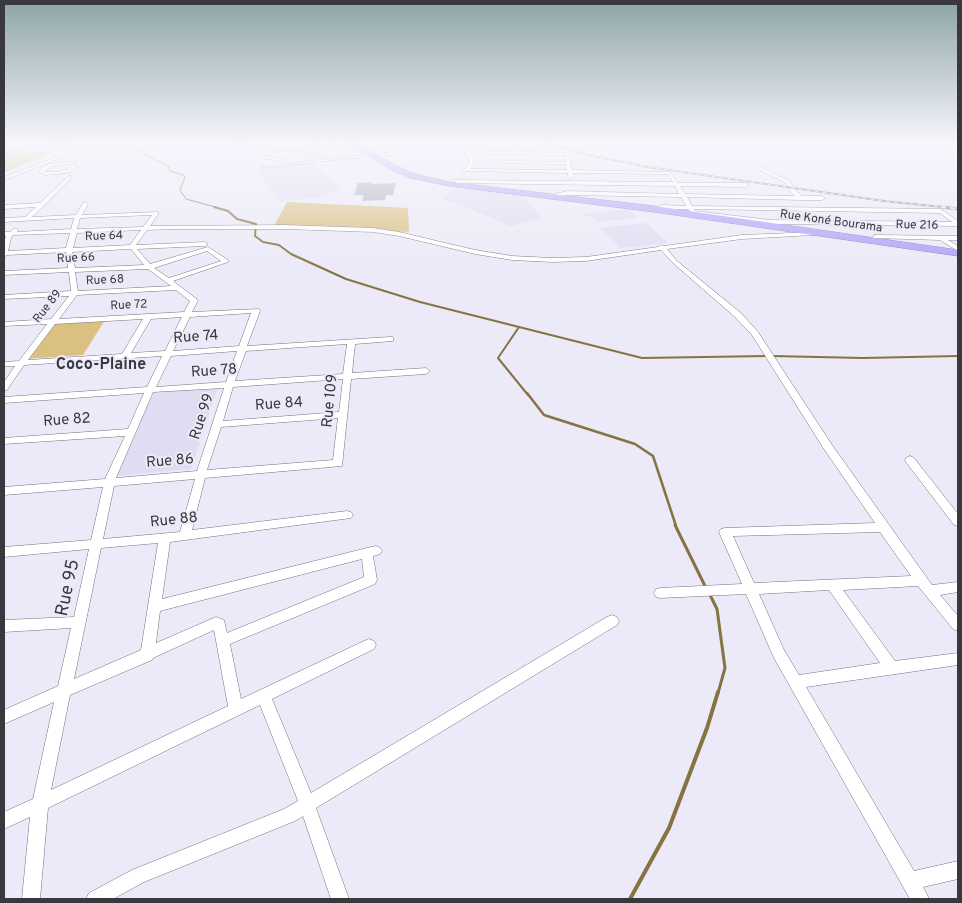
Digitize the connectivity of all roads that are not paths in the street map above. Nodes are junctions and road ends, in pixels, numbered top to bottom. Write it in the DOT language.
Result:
graph roads {
  1 [pos="62,185"];
  2 [pos="473,185"];
  3 [pos="571,185"];
  4 [pos="678,185"];
  5 [pos="790,185"];
  6 [pos="567,193"];
  7 [pos="684,194"];
  8 [pos="799,196"];
  9 [pos="550,197"];
  10 [pos="822,198"];
  11 [pos="85,204"];
  12 [pos="41,206"];
  13 [pos="4,207"];
  14 [pos="654,209"];
  15 [pos="810,209"];
  16 [pos="692,210"];
  17 [pos="78,216"];
  18 [pos="28,219"];
  19 [pos="4,220"];
  20 [pos="822,222"];
  21 [pos="958,224"];
  22 [pos="146,228"];
  23 [pos="74,231"];
  24 [pos="4,234"];
  25 [pos="12,234"];
  26 [pos="832,235"];
  27 [pos="875,237"];
  28 [pos="958,238"];
  29 [pos="947,240"];
  30 [pos="958,243"];
  31 [pos="205,244"];
  32 [pos="914,246"];
  33 [pos="132,247"];
  34 [pos="661,247"];
  35 [pos="958,249"];
  36 [pos="68,250"];
  37 [pos="958,253"];
  38 [pos="4,254"];
  39 [pos="149,267"];
  40 [pos="70,270"];
  41 [pos="4,273"];
  42 [pos="168,281"];
  43 [pos="178,288"];
  44 [pos="75,293"];
  45 [pos="4,297"];
  46 [pos="256,311"];
  47 [pos="188,314"];
  48 [pos="148,316"];
  49 [pos="53,322"];
  50 [pos="4,324"];
  51 [pos="390,339"];
  52 [pos="350,342"];
  53 [pos="242,349"];
  54 [pos="169,353"];
  55 [pos="125,356"];
  56 [pos="21,363"];
  57 [pos="4,364"];
  58 [pos="426,371"];
  59 [pos="347,377"];
  60 [pos="229,385"];
  61 [pos="4,388"];
  62 [pos="150,390"];
  63 [pos="4,400"];
  64 [pos="343,415"];
  65 [pos="217,424"];
  66 [pos="132,432"];
  67 [pos="4,441"];
  68 [pos="910,460"];
  69 [pos="338,463"];
  70 [pos="201,474"];
  71 [pos="109,482"];
  72 [pos="4,491"];
  73 [pos="347,515"];
  74 [pos="958,522"];
  75 [pos="885,527"];
  76 [pos="185,535"];
  77 [pos="165,538"];
  78 [pos="97,543"];
  79 [pos="4,552"];
  80 [pos="832,585"];
  81 [pos="926,586"];
  82 [pos="958,586"];
  83 [pos="751,589"];
  84 [pos="660,593"];
  85 [pos="154,607"];
  86 [pos="80,622"];
  87 [pos="612,622"];
  88 [pos="958,625"];
  89 [pos="4,626"];
  90 [pos="222,641"];
  91 [pos="369,645"];
  92 [pos="147,655"];
  93 [pos="958,659"];
  94 [pos="892,668"];
  95 [pos="795,682"];
  96 [pos="64,691"];
  97 [pos="264,696"];
  98 [pos="236,709"];
  99 [pos="4,717"];
  100 [pos="40,803"];
  101 [pos="307,804"];
  102 [pos="4,821"];
  103 [pos="958,870"];
  104 [pos="909,881"];
  105 [pos="31,899"];
  106 [pos="95,899"];
  107 [pos="340,899"];
  108 [pos="920,899"];
  1 -- 12 [label="street"];
  2 -- 9 [label="highway, Rue Koné Bourama"];
  3 -- 6 [label="street"];
  4 -- 7 [label="street"];
  5 -- 8 [label="street"];
  6 -- 7 [label="street"];
  6 -- 9 [label="street"];
  7 -- 8 [label="street"];
  7 -- 16 [label="street"];
  8 -- 10 [label="street"];
  8 -- 15 [label="street"];
  9 -- 14 [label="highway, Rue Koné Bourama"];
  11 -- 17 [label="street, Rue 89"];
  12 -- 13 [label="street"];
  12 -- 18 [label="street"];
  14 -- 16 [label="street"];
  14 -- 26 [label="highway, Rue Koné Bourama"];
  15 -- 16 [label="street"];
  15 -- 20 [label="street"];
  15 -- 21 [label="street"];
  16 -- 20 [label="street"];
  17 -- 18 [label="street"];
  17 -- 22 [label="street"];
  17 -- 23 [label="street, Rue 89"];
  18 -- 19 [label="street"];
  18 -- 25 [label="street"];
  20 -- 21 [label="street"];
  20 -- 26 [label="street"];
  22 -- 23 [label="street"];
  22 -- 33 [label="street"];
  22 -- 34 [label="street"];
  23 -- 25 [label="street"];
  23 -- 36 [label="street, Rue 89"];
  24 -- 25 [label="street"];
  25 -- 38 [label="street"];
  26 -- 32 [label="highway, Rue Koné Bourama"];
  26 -- 34 [label="street"];
  27 -- 29 [label="street, Rue 216"];
  28 -- 29 [label="street, Rue 216"];
  29 -- 30 [label="street"];
  29 -- 32 [label="street"];
  29 -- 35 [label="street"];
  31 -- 33 [label="street, Rue 64"];
  32 -- 37 [label="highway, Rue Koné Bourama"];
  33 -- 36 [label="street, Rue 64"];
  33 -- 39 [label="street"];
  34 -- 75 [label="street"];
  36 -- 38 [label="street, Rue 64"];
  36 -- 40 [label="street, Rue 89"];
  39 -- 40 [label="street, Rue 66"];
  39 -- 42 [label="street"];
  39 -- 42 [label="street, Rue 66"];
  40 -- 41 [label="street, Rue 66"];
  40 -- 44 [label="street, Rue 89"];
  42 -- 43 [label="street"];
  43 -- 44 [label="street, Rue 68"];
  43 -- 47 [label="street, Rue 95"];
  44 -- 45 [label="street, Rue 68"];
  44 -- 49 [label="street, Rue 89"];
  46 -- 47 [label="street, Rue 72"];
  46 -- 53 [label="street, Rue 99"];
  47 -- 48 [label="street, Rue 72"];
  47 -- 54 [label="street, Rue 95"];
  48 -- 49 [label="street, Rue 72"];
  48 -- 55 [label="street"];
  49 -- 50 [label="street, Rue 72"];
  49 -- 56 [label="street, Rue 89"];
  51 -- 52 [label="street, Rue 74"];
  52 -- 53 [label="street, Rue 74"];
  52 -- 59 [label="street, Rue 109"];
  53 -- 54 [label="street, Rue 74"];
  53 -- 60 [label="street, Rue 99"];
  54 -- 55 [label="street, Rue 74"];
  54 -- 62 [label="street, Rue 95"];
  55 -- 56 [label="street, Rue 74"];
  56 -- 57 [label="street, Rue 74"];
  56 -- 61 [label="street, Rue 89"];
  58 -- 59 [label="street, Rue 78"];
  59 -- 60 [label="street, Rue 78"];
  59 -- 64 [label="street, Rue 109"];
  60 -- 62 [label="street, Rue 78"];
  60 -- 65 [label="street, Rue 99"];
  62 -- 63 [label="street, Rue 78"];
  62 -- 66 [label="street, Rue 95"];
  64 -- 65 [label="street, Rue 84"];
  64 -- 69 [label="street, Rue 109"];
  65 -- 70 [label="street, Rue 99"];
  66 -- 67 [label="street, Rue 82"];
  66 -- 71 [label="street, Rue 95"];
  68 -- 74 [label="street"];
  69 -- 70 [label="street, Rue 86"];
  70 -- 71 [label="street, Rue 86"];
  70 -- 76 [label="street, Rue 99"];
  71 -- 72 [label="street, Rue 86"];
  71 -- 78 [label="street, Rue 95"];
  73 -- 76 [label="street, Rue 88"];
  75 -- 81 [label="street"];
  75 -- 83 [label="street"];
  76 -- 77 [label="street, Rue 88"];
  77 -- 78 [label="street, Rue 88"];
  77 -- 85 [label="street"];
  78 -- 79 [label="street, Rue 88"];
  78 -- 86 [label="street, Rue 95"];
  80 -- 81 [label="street"];
  80 -- 83 [label="street"];
  80 -- 94 [label="street"];
  81 -- 82 [label="street"];
  81 -- 88 [label="street"];
  83 -- 84 [label="street"];
  83 -- 95 [label="street"];
  85 -- 90 [label="street"];
  85 -- 92 [label="street"];
  86 -- 89 [label="street"];
  86 -- 96 [label="street, Rue 95"];
  87 -- 101 [label="street"];
  90 -- 92 [label="street"];
  90 -- 98 [label="street"];
  91 -- 97 [label="street"];
  92 -- 96 [label="street"];
  93 -- 94 [label="street"];
  94 -- 95 [label="street"];
  95 -- 104 [label="street"];
  96 -- 99 [label="street"];
  96 -- 100 [label="street, Rue 95"];
  97 -- 98 [label="street"];
  97 -- 101 [label="street"];
  98 -- 100 [label="street"];
  100 -- 102 [label="street"];
  100 -- 105 [label="street, Rue 95"];
  101 -- 106 [label="street"];
  101 -- 107 [label="street"];
  103 -- 104 [label="street"];
  104 -- 108 [label="street"];
}
